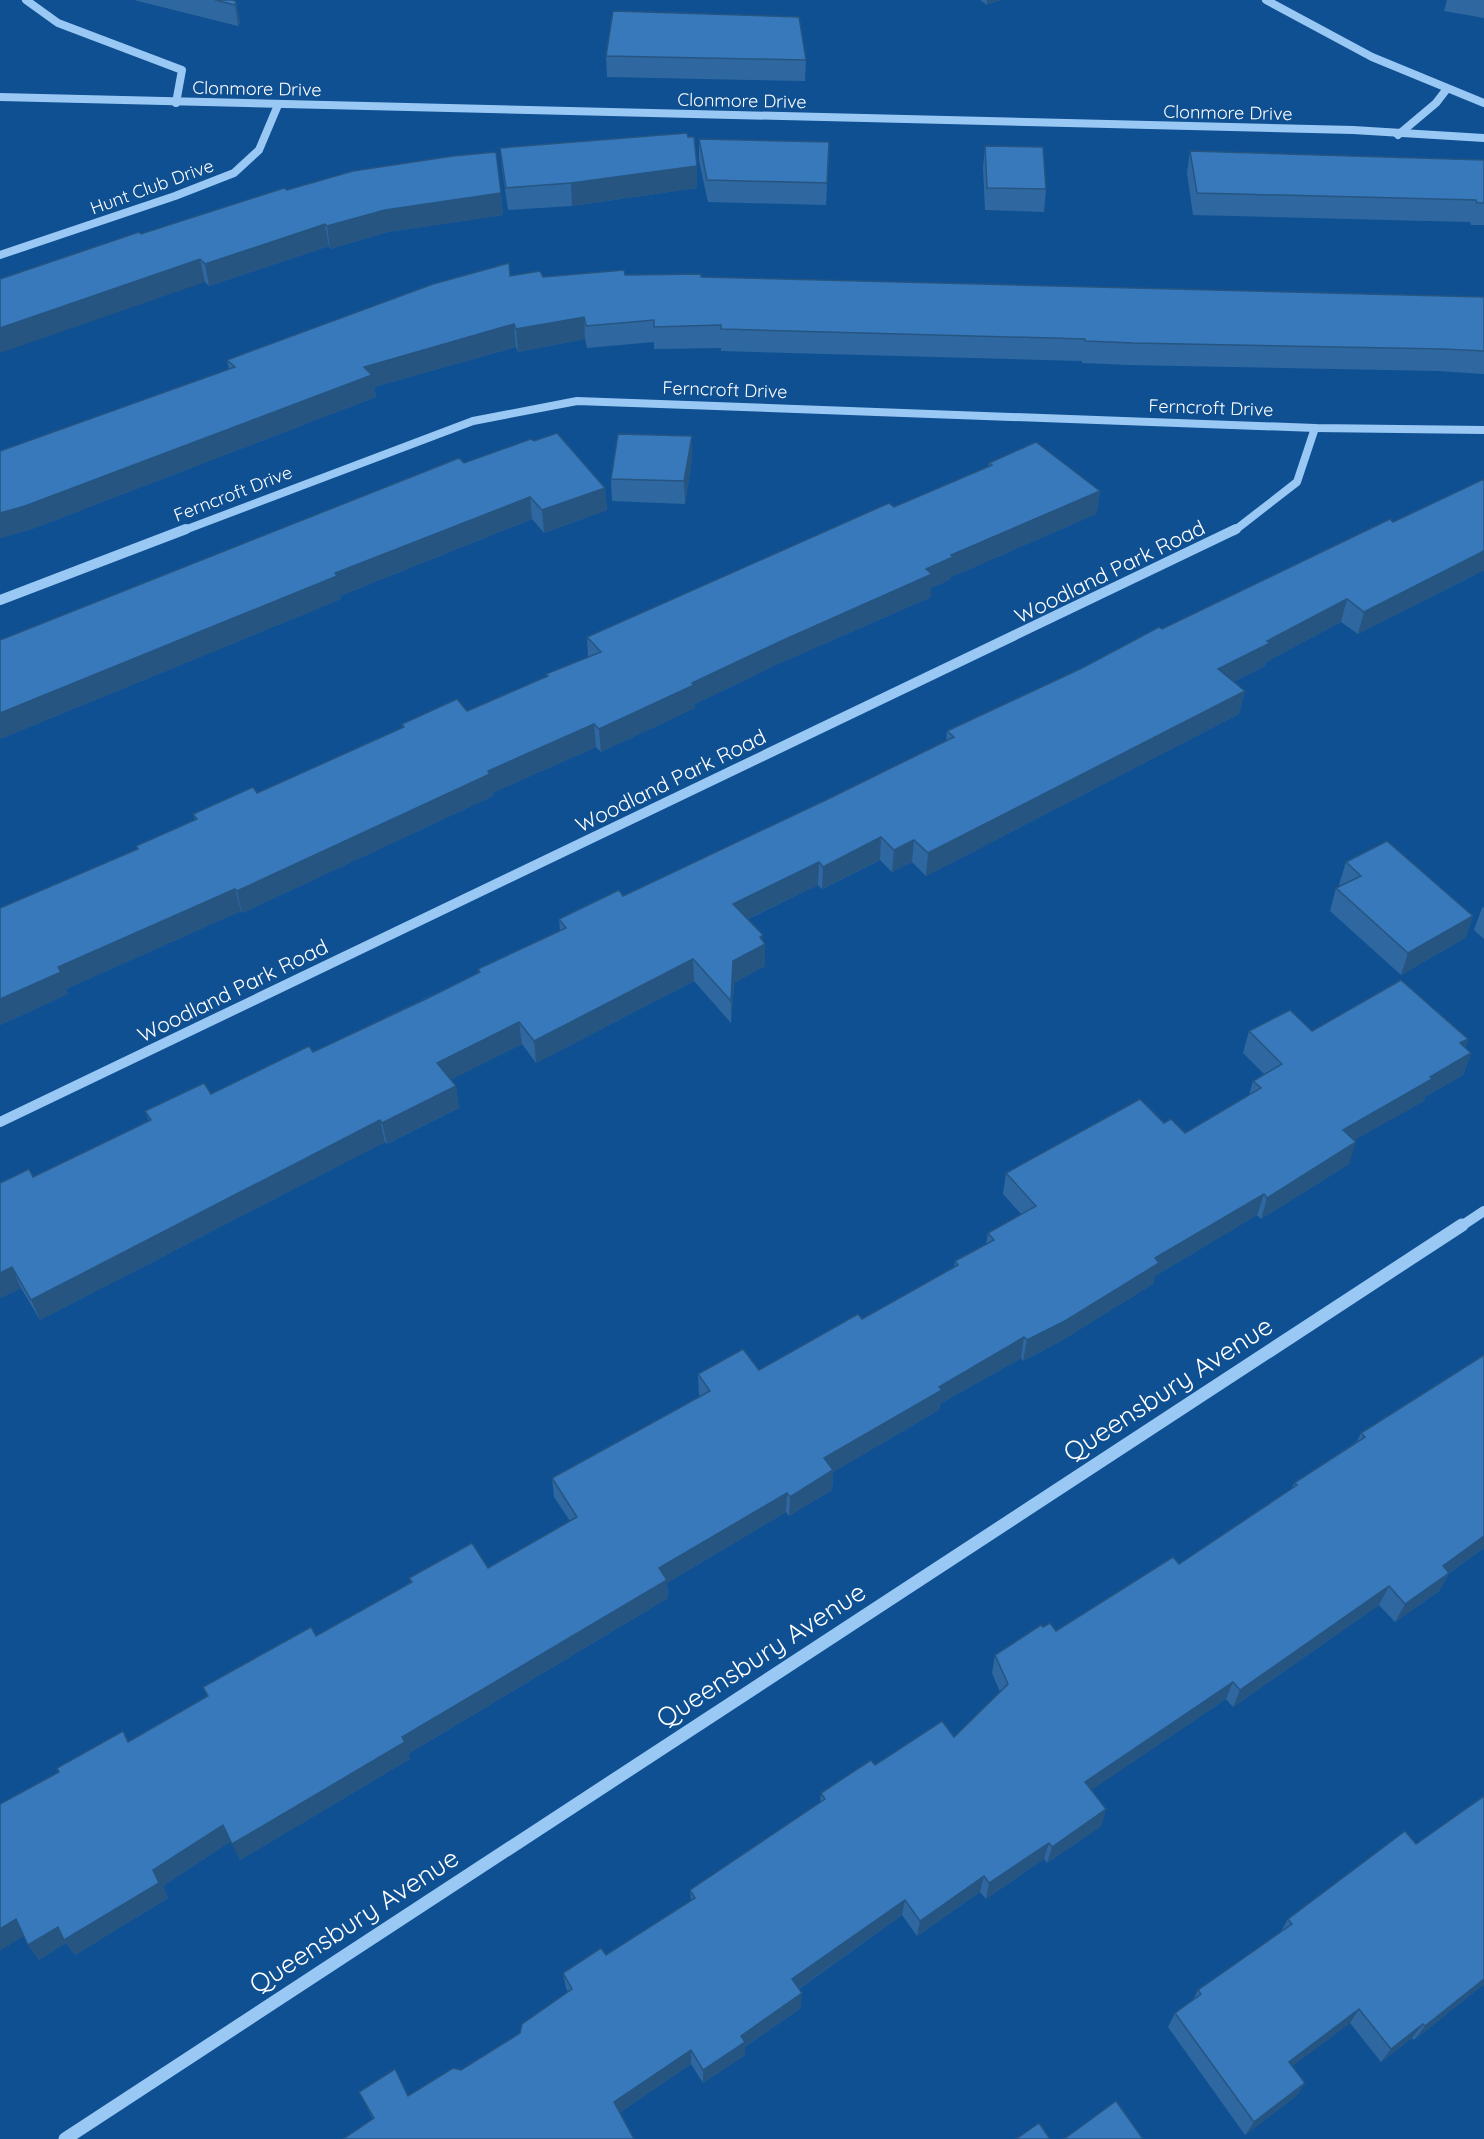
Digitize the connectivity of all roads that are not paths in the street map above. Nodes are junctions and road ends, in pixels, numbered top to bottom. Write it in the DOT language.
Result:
graph roads {
  1 [pos="26,0"];
  2 [pos="1266,0"];
  3 [pos="1446,90"];
  4 [pos="0,97"];
  5 [pos="177,103"];
  6 [pos="1484,103"];
  7 [pos="278,105"];
  8 [pos="1398,135"];
  9 [pos="1484,138"];
  10 [pos="0,255"];
  11 [pos="1315,428"];
  12 [pos="1484,430"];
  13 [pos="0,600"];
  14 [pos="0,1122"];
  15 [pos="1484,1211"];
  16 [pos="64,2139"];
  1 -- 5 [label="street"];
  2 -- 3 [label="street"];
  3 -- 6 [label="street"];
  3 -- 8 [label="street"];
  4 -- 5 [label="street, Clonmore Drive"];
  5 -- 7 [label="street, Clonmore Drive"];
  7 -- 8 [label="street, Clonmore Drive"];
  7 -- 10 [label="street, Hunt Club Drive"];
  8 -- 9 [label="street, Clonmore Drive"];
  11 -- 12 [label="street, Ferncroft Drive"];
  11 -- 13 [label="street, Ferncroft Drive"];
  11 -- 14 [label="street, Woodland Park Road"];
  15 -- 16 [label="street, Queensbury Avenue"];
}
